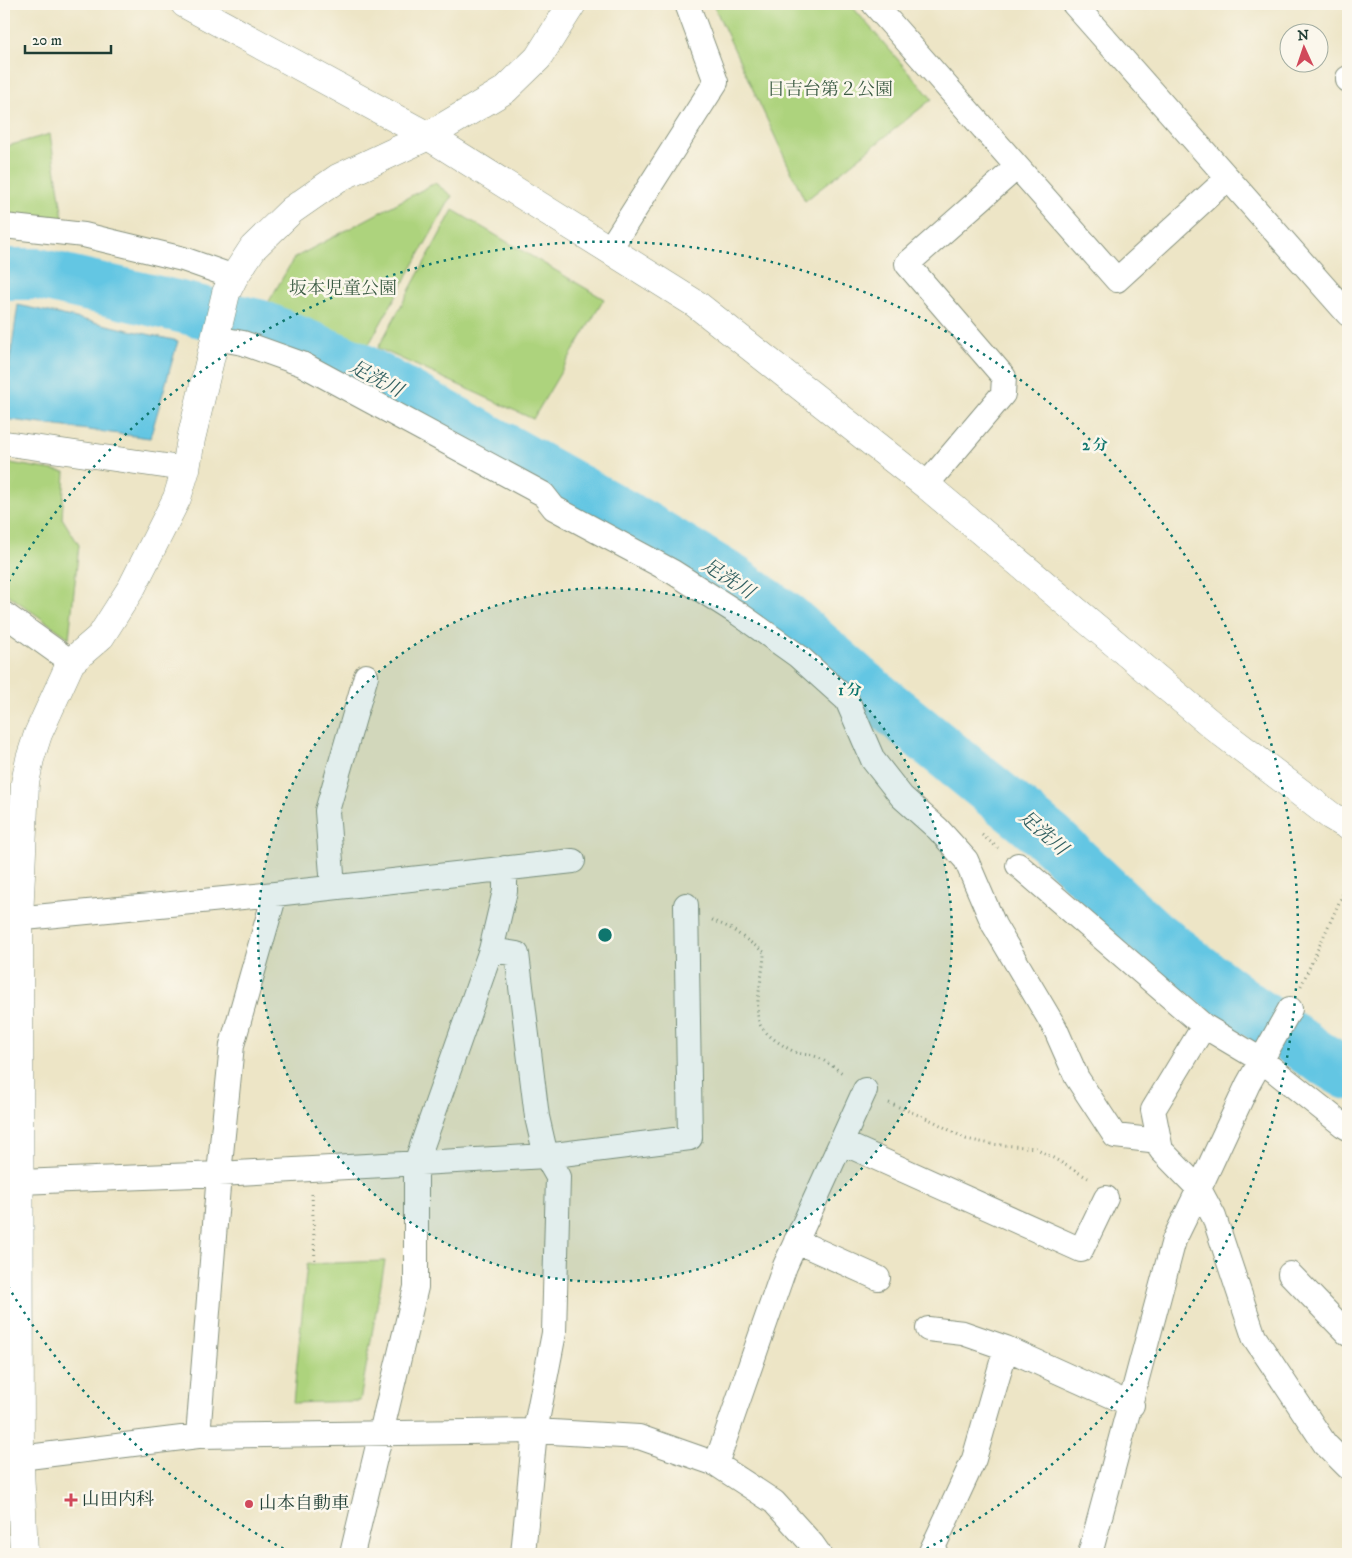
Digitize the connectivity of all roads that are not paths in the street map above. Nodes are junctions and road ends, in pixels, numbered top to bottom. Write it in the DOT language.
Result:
graph roads {
  1 [pos="185,4"];
  2 [pos="572,4"];
  3 [pos="688,4"];
  4 [pos="874,4"];
  5 [pos="1074,4"];
  6 [pos="428,136"];
  7 [pos="1017,167"];
  8 [pos="1228,178"];
  9 [pos="4,226"];
  10 [pos="609,250"];
  11 [pos="230,285"];
  12 [pos="1348,314"];
  13 [pos="216,334"];
  14 [pos="4,443"];
  15 [pos="186,469"];
  16 [pos="926,485"];
  17 [pos="4,614"];
  18 [pos="71,662"];
  19 [pos="366,676"];
  20 [pos="1348,826"];
  21 [pos="573,861"];
  22 [pos="1018,865"];
  23 [pos="505,868"];
  24 [pos="332,888"];
  25 [pos="276,894"];
  26 [pos="686,905"];
  27 [pos="12,919"];
  28 [pos="491,950"];
  29 [pos="1290,1009"];
  30 [pos="1204,1026"];
  31 [pos="1264,1054"];
  32 [pos="865,1090"];
  33 [pos="1348,1128"];
  34 [pos="1159,1141"];
  35 [pos="841,1142"];
  36 [pos="546,1156"];
  37 [pos="416,1163"];
  38 [pos="219,1174"];
  39 [pos="20,1182"];
  40 [pos="1200,1189"];
  41 [pos="1106,1198"];
  42 [pos="796,1241"];
  43 [pos="1290,1274"];
  44 [pos="878,1278"];
  45 [pos="928,1328"];
  46 [pos="1348,1334"];
  47 [pos="1006,1348"];
  48 [pos="1132,1405"];
  49 [pos="535,1431"];
  50 [pos="382,1433"];
  51 [pos="198,1436"];
  52 [pos="716,1464"];
  53 [pos="14,1466"];
  54 [pos="1348,1467"];
  55 [pos="24,1554"];
  56 [pos="352,1554"];
  57 [pos="524,1554"];
  58 [pos="819,1554"];
  59 [pos="930,1554"];
  60 [pos="1090,1554"];
  1 -- 6 [label="street"];
  2 -- 6 [label="street"];
  3 -- 10 [label="street"];
  4 -- 7 [label="street"];
  5 -- 8 [label="street"];
  6 -- 10 [label="street"];
  6 -- 11 [label="street"];
  7 -- 8 [label="street"];
  7 -- 16 [label="street"];
  8 -- 12 [label="street"];
  9 -- 11 [label="street"];
  10 -- 16 [label="street"];
  11 -- 13 [label="street"];
  13 -- 15 [label="street"];
  13 -- 34 [label="street"];
  14 -- 15 [label="street"];
  15 -- 18 [label="street"];
  16 -- 20 [label="street"];
  17 -- 18 [label="street"];
  18 -- 27 [label="street"];
  19 -- 24 [label="street"];
  21 -- 23 [label="street"];
  22 -- 30 [label="street"];
  23 -- 24 [label="street"];
  23 -- 28 [label="street"];
  24 -- 25 [label="street"];
  25 -- 27 [label="street"];
  25 -- 38 [label="street"];
  26 -- 36 [label="street"];
  27 -- 39 [label="street"];
  28 -- 36 [label="street"];
  28 -- 37 [label="street"];
  29 -- 31 [label="street"];
  30 -- 31 [label="street"];
  30 -- 34 [label="street"];
  31 -- 33 [label="street"];
  31 -- 40 [label="street"];
  32 -- 35 [label="street"];
  34 -- 40 [label="street"];
  35 -- 41 [label="street"];
  35 -- 42 [label="street"];
  36 -- 37 [label="street"];
  36 -- 49 [label="street"];
  37 -- 38 [label="street"];
  37 -- 50 [label="street"];
  38 -- 39 [label="street"];
  38 -- 51 [label="street"];
  39 -- 53 [label="street"];
  40 -- 48 [label="street"];
  40 -- 54 [label="street"];
  42 -- 44 [label="street"];
  42 -- 52 [label="street"];
  43 -- 46 [label="street"];
  45 -- 47 [label="street"];
  47 -- 48 [label="street"];
  47 -- 59 [label="street"];
  48 -- 60 [label="street"];
  49 -- 50 [label="street"];
  49 -- 52 [label="street"];
  49 -- 57 [label="street"];
  50 -- 51 [label="street"];
  50 -- 56 [label="street"];
  51 -- 53 [label="street"];
  52 -- 58 [label="street"];
  53 -- 55 [label="street"];
}
